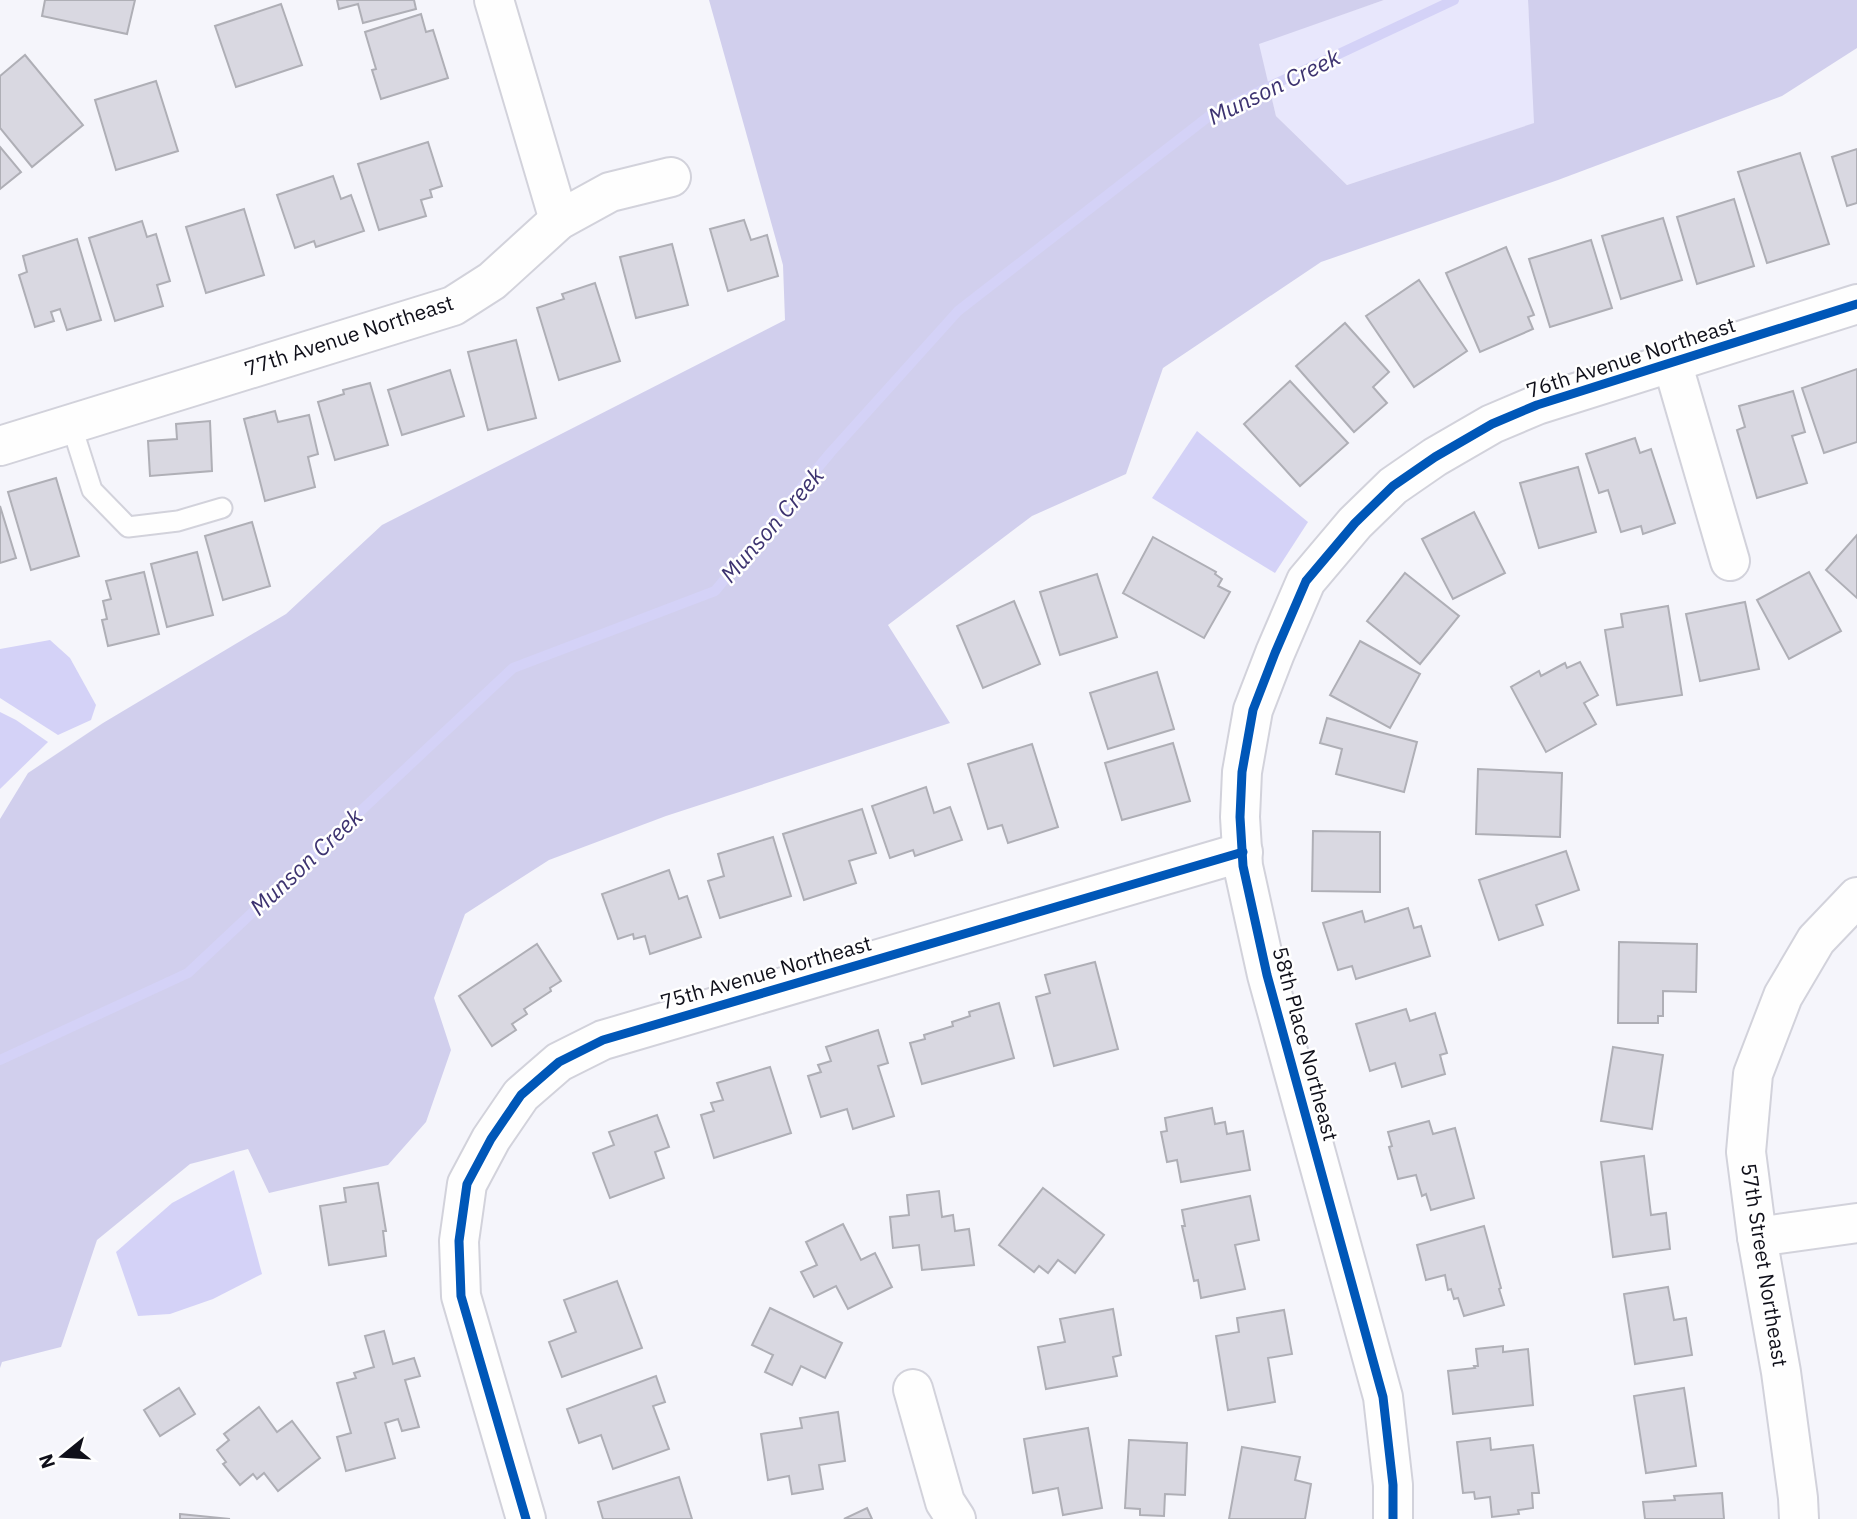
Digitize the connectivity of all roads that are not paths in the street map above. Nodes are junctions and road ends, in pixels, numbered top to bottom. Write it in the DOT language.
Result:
graph roads {
  1 [pos="494,0"];
  2 [pos="671,177"];
  3 [pos="559,220"];
  4 [pos="1857,304"];
  5 [pos="1672,362"];
  6 [pos="71,424"];
  7 [pos="0,446"];
  8 [pos="222,508"];
  9 [pos="1731,561"];
  10 [pos="1306,581"];
  11 [pos="1242,852"];
  12 [pos="1857,897"];
  13 [pos="1857,1223"];
  14 [pos="1757,1237"];
  15 [pos="913,1389"];
  16 [pos="526,1519"];
  17 [pos="956,1519"];
  18 [pos="1393,1519"];
  19 [pos="1799,1519"];
  1 -- 3 [label="street"];
  2 -- 3 [label="street, 77th Avenue Northeast"];
  3 -- 6 [label="street, 77th Avenue Northeast"];
  4 -- 5 [label="street, 76th Avenue Northeast"];
  5 -- 9 [label="street, 76th Avenue Northeast"];
  5 -- 10 [label="street, 76th Avenue Northeast"];
  6 -- 7 [label="street, 77th Avenue Northeast"];
  6 -- 8 [label="lane"];
  10 -- 11 [label="street, 58th Place Northeast"];
  11 -- 16 [label="street, 75th Avenue Northeast"];
  11 -- 18 [label="street, 58th Place Northeast"];
  12 -- 14 [label="street, 57th Street Northeast"];
  13 -- 14 [label="street"];
  14 -- 19 [label="street, 57th Street Northeast"];
  15 -- 17 [label="street"];
}
